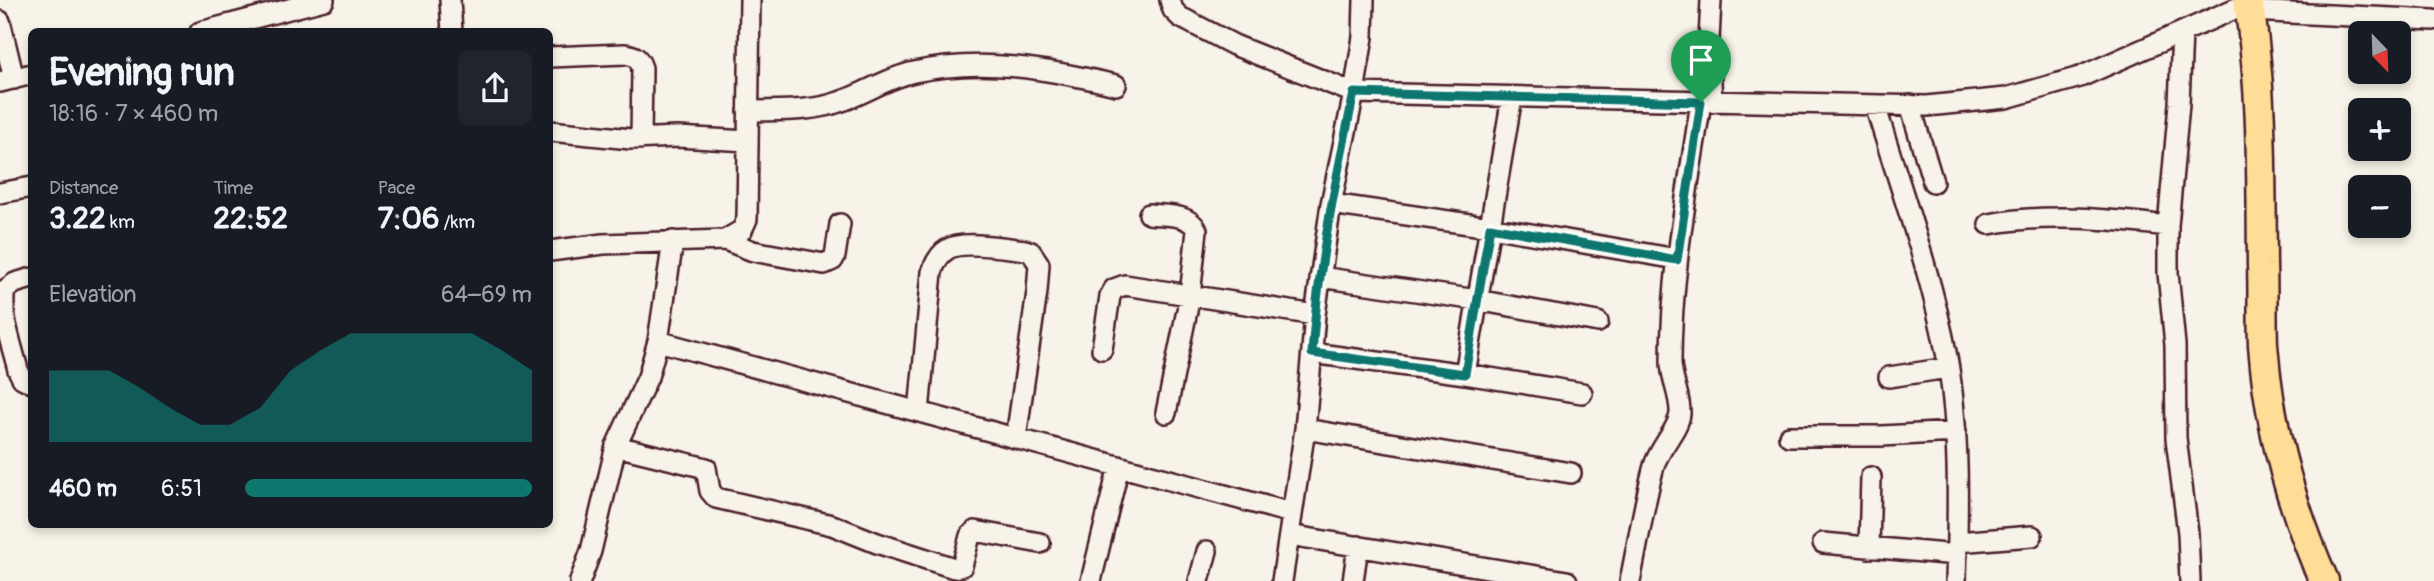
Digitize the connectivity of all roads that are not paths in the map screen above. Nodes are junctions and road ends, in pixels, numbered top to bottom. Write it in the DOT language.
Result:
graph roads {
  1 [pos="324,0"];
  2 [pos="450,0"];
  3 [pos="750,0"];
  4 [pos="1170,0"];
  5 [pos="1364,0"];
  6 [pos="1711,0"];
  7 [pos="2249,4"];
  8 [pos="2434,20"];
  9 [pos="0,21"];
  10 [pos="216,28"];
  11 [pos="452,28"];
  12 [pos="2182,32"];
  13 [pos="553,57"];
  14 [pos="15,78"];
  15 [pos="1116,85"];
  16 [pos="1354,93"];
  17 [pos="1512,97"];
  18 [pos="1706,102"];
  19 [pos="1875,105"];
  20 [pos="1910,105"];
  21 [pos="748,111"];
  22 [pos="553,131"];
  23 [pos="641,139"];
  24 [pos="748,141"];
  25 [pos="1933,182"];
  26 [pos="28,188"];
  27 [pos="0,193"];
  28 [pos="1331,204"];
  29 [pos="1149,214"];
  30 [pos="840,224"];
  31 [pos="1989,224"];
  32 [pos="2168,226"];
  33 [pos="1490,227"];
  34 [pos="725,240"];
  35 [pos="673,241"];
  36 [pos="553,251"];
  37 [pos="1677,260"];
  38 [pos="1321,277"];
  39 [pos="28,279"];
  40 [pos="1190,296"];
  41 [pos="1477,300"];
  42 [pos="1314,315"];
  43 [pos="1598,322"];
  44 [pos="658,341"];
  45 [pos="1102,349"];
  46 [pos="1312,353"];
  47 [pos="1948,368"];
  48 [pos="1465,374"];
  49 [pos="1889,377"];
  50 [pos="28,381"];
  51 [pos="1582,393"];
  52 [pos="919,412"];
  53 [pos="1166,414"];
  54 [pos="1305,429"];
  55 [pos="1956,432"];
  56 [pos="1789,436"];
  57 [pos="1016,438"];
  58 [pos="616,446"];
  59 [pos="1119,466"];
  60 [pos="1571,473"];
  61 [pos="1871,477"];
  62 [pos="1291,513"];
  63 [pos="1289,535"];
  64 [pos="2032,536"];
  65 [pos="1040,542"];
  66 [pos="1823,543"];
  67 [pos="1358,547"];
  68 [pos="1869,548"];
  69 [pos="1957,549"];
  70 [pos="1207,551"];
  71 [pos="1496,575"];
  72 [pos="580,581"];
  73 [pos="1091,581"];
  74 [pos="1199,581"];
  75 [pos="1282,581"];
  76 [pos="1353,581"];
  77 [pos="1567,581"];
  78 [pos="1630,581"];
  79 [pos="1956,581"];
  80 [pos="2190,581"];
  81 [pos="2324,581"];
  1 -- 10 [label="street"];
  2 -- 11 [label="street"];
  3 -- 21 [label="street"];
  4 -- 16 [label="street"];
  5 -- 16 [label="street"];
  6 -- 18 [label="street"];
  7 -- 8 [label="street"];
  7 -- 12 [label="street"];
  7 -- 81 [label="highway"];
  9 -- 14 [label="street"];
  12 -- 20 [label="street"];
  12 -- 32 [label="street"];
  13 -- 23 [label="street"];
  15 -- 21 [label="street"];
  16 -- 17 [label="street"];
  16 -- 28 [label="street"];
  17 -- 18 [label="street"];
  17 -- 33 [label="street"];
  18 -- 19 [label="street"];
  18 -- 37 [label="street"];
  19 -- 20 [label="street"];
  19 -- 47 [label="street"];
  20 -- 25 [label="street"];
  21 -- 24 [label="street"];
  22 -- 23 [label="street"];
  23 -- 24 [label="street"];
  24 -- 34 [label="street"];
  26 -- 27 [label="street"];
  28 -- 33 [label="street"];
  28 -- 38 [label="street"];
  29 -- 40 [label="street"];
  30 -- 34 [label="street"];
  31 -- 32 [label="street"];
  32 -- 80 [label="street"];
  33 -- 37 [label="street"];
  33 -- 41 [label="street"];
  34 -- 35 [label="street"];
  35 -- 36 [label="street"];
  35 -- 44 [label="street"];
  37 -- 78 [label="street"];
  38 -- 41 [label="street"];
  38 -- 42 [label="street"];
  39 -- 50 [label="street"];
  40 -- 42 [label="street"];
  40 -- 45 [label="street"];
  40 -- 53 [label="street"];
  41 -- 43 [label="street"];
  41 -- 48 [label="street"];
  42 -- 46 [label="street"];
  44 -- 52 [label="street"];
  44 -- 58 [label="street"];
  46 -- 48 [label="street"];
  46 -- 54 [label="street"];
  47 -- 49 [label="street"];
  47 -- 55 [label="street"];
  48 -- 51 [label="street"];
  52 -- 57 [label="street"];
  52 -- 57 [label="street"];
  54 -- 60 [label="street"];
  54 -- 62 [label="street"];
  55 -- 56 [label="street"];
  55 -- 69 [label="street"];
  57 -- 59 [label="street"];
  58 -- 65 [label="street"];
  58 -- 72 [label="street"];
  59 -- 62 [label="street"];
  59 -- 73 [label="street"];
  61 -- 68 [label="street"];
  62 -- 63 [label="street"];
  63 -- 67 [label="street"];
  63 -- 75 [label="street"];
  64 -- 69 [label="street"];
  66 -- 68 [label="street"];
  67 -- 71 [label="street"];
  67 -- 76 [label="street"];
  68 -- 69 [label="street"];
  69 -- 79 [label="street"];
  70 -- 74 [label="street"];
  71 -- 77 [label="street"];
}
